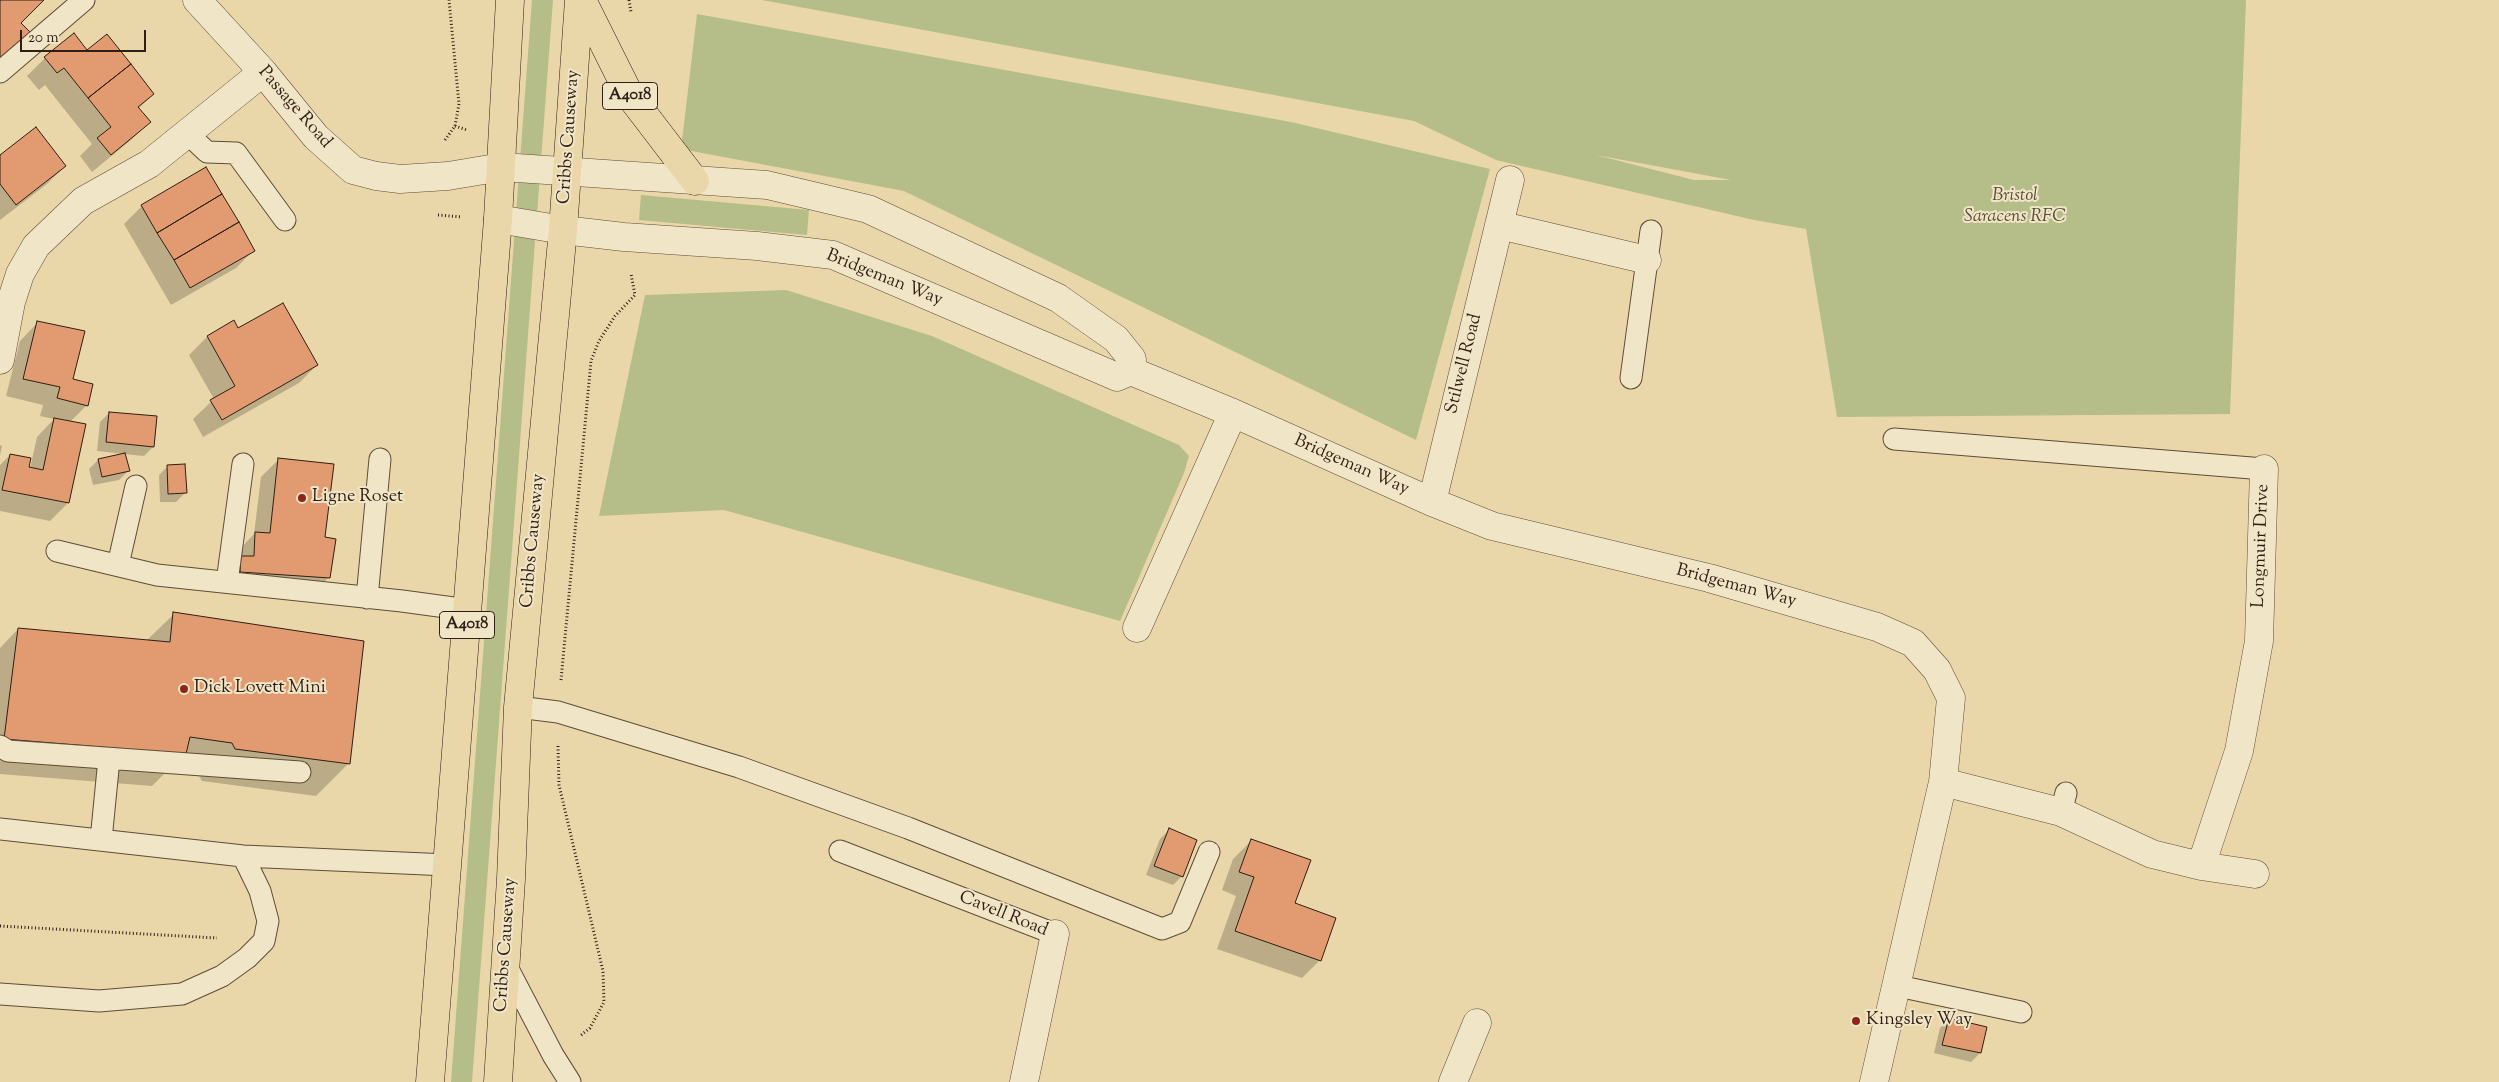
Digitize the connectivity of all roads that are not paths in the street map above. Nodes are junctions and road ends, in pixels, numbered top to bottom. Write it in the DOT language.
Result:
graph roads {
  1 [pos="84,0"];
  2 [pos="197,0"];
  3 [pos="510,0"];
  4 [pos="581,0"];
  5 [pos="0,72"];
  6 [pos="263,72"];
  7 [pos="187,133"];
  8 [pos="502,167"];
  9 [pos="567,172"];
  10 [pos="1510,180"];
  11 [pos="695,181"];
  12 [pos="498,219"];
  13 [pos="285,220"];
  14 [pos="1498,225"];
  15 [pos="563,230"];
  16 [pos="1650,231"];
  17 [pos="1647,260"];
  18 [pos="0,360"];
  19 [pos="1131,371"];
  20 [pos="1631,378"];
  21 [pos="1233,413"];
  22 [pos="1894,439"];
  23 [pos="380,459"];
  24 [pos="243,464"];
  25 [pos="2264,469"];
  26 [pos="136,486"];
  27 [pos="1432,502"];
  28 [pos="56,551"];
  29 [pos="118,565"];
  30 [pos="227,582"];
  31 [pos="367,598"];
  32 [pos="468,610"];
  33 [pos="1137,628"];
  34 [pos="518,707"];
  35 [pos="0,746"];
  36 [pos="109,758"];
  37 [pos="300,772"];
  38 [pos="1943,782"];
  39 [pos="0,829"];
  40 [pos="101,840"];
  41 [pos="840,851"];
  42 [pos="1209,852"];
  43 [pos="243,856"];
  44 [pos="448,865"];
  45 [pos="2202,866"];
  46 [pos="2255,874"];
  47 [pos="1055,934"];
  48 [pos="506,965"];
  49 [pos="1898,986"];
  50 [pos="0,994"];
  51 [pos="2021,1012"];
  52 [pos="1477,1023"];
  53 [pos="430,1082"];
  54 [pos="498,1082"];
  55 [pos="570,1082"];
  56 [pos="1024,1082"];
  57 [pos="1453,1082"];
  58 [pos="1874,1082"];
  1 -- 5 [label="lane"];
  2 -- 6 [label="street, Passage Road"];
  3 -- 8 [label="main road, A4018"];
  4 -- 9 [label="main road, Cribbs Causeway / A4018"];
  4 -- 11 [label="main road, Cribbs Causeway / A4018"];
  6 -- 7 [label="street"];
  6 -- 8 [label="street, Passage Road"];
  7 -- 13 [label="lane"];
  7 -- 18 [label="street"];
  8 -- 9 [label="street, Passage Road"];
  8 -- 12 [label="main road, A4018"];
  9 -- 11 [label="street, Passage Road"];
  9 -- 15 [label="main road, Cribbs Causeway / A4018"];
  10 -- 14 [label="street, Stilwell Road"];
  11 -- 19 [label="street"];
  12 -- 15 [label="street, Bridgeman Way"];
  12 -- 32 [label="main road, A4018"];
  14 -- 17 [label="street"];
  14 -- 27 [label="street, Stilwell Road"];
  15 -- 19 [label="street, Bridgeman Way"];
  15 -- 34 [label="main road, Cribbs Causeway / A4018"];
  16 -- 17 [label="lane"];
  17 -- 20 [label="lane"];
  19 -- 21 [label="street, Bridgeman Way"];
  21 -- 27 [label="street, Bridgeman Way"];
  21 -- 33 [label="street"];
  22 -- 25 [label="lane, Longmuir Drive"];
  23 -- 31 [label="lane"];
  24 -- 30 [label="lane"];
  25 -- 45 [label="street, Longmuir Drive"];
  26 -- 29 [label="lane"];
  27 -- 38 [label="street, Bridgeman Way"];
  28 -- 29 [label="lane"];
  29 -- 30 [label="lane"];
  30 -- 31 [label="lane"];
  31 -- 32 [label="lane"];
  32 -- 44 [label="main road, A4018"];
  34 -- 42 [label="lane"];
  34 -- 48 [label="main road, Cribbs Causeway / A4018"];
  35 -- 36 [label="lane"];
  36 -- 37 [label="lane"];
  36 -- 40 [label="lane"];
  38 -- 45 [label="street"];
  38 -- 49 [label="street, Bridgeman Way"];
  39 -- 40 [label="lane"];
  40 -- 43 [label="lane"];
  41 -- 47 [label="lane, Cavell Road"];
  43 -- 44 [label="lane"];
  43 -- 50 [label="lane"];
  44 -- 53 [label="main road, A4018"];
  45 -- 46 [label="street"];
  47 -- 56 [label="street, Cavell Road"];
  48 -- 54 [label="main road, Cribbs Causeway / A4018"];
  48 -- 55 [label="lane"];
  49 -- 51 [label="lane"];
  49 -- 58 [label="street, Bridgeman Way"];
  52 -- 57 [label="street"];
}
